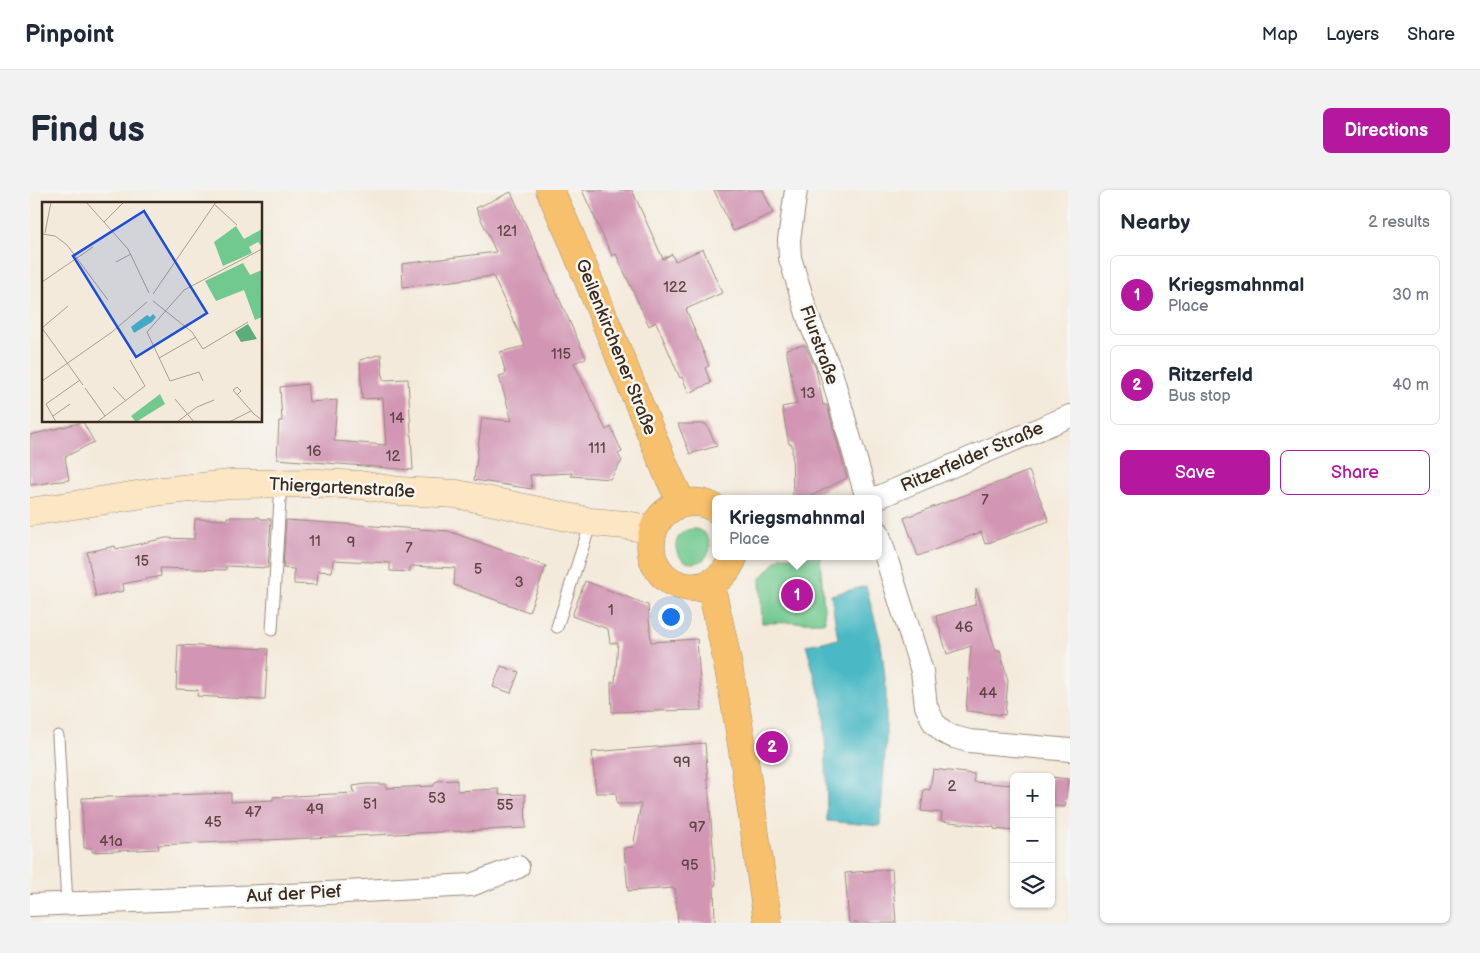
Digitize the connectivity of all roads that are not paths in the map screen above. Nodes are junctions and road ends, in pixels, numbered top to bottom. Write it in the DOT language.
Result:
graph roads {
  1 [pos="550,190"];
  2 [pos="796,190"];
  3 [pos="1070,416"];
  4 [pos="281,483"];
  5 [pos="866,495"];
  6 [pos="882,496"];
  7 [pos="682,504"];
  8 [pos="712,507"];
  9 [pos="30,512"];
  10 [pos="591,522"];
  11 [pos="653,530"];
  12 [pos="882,545"];
  13 [pos="732,560"];
  14 [pos="710,584"];
  15 [pos="557,627"];
  16 [pos="272,630"];
  17 [pos="58,736"];
  18 [pos="1070,750"];
  19 [pos="518,867"];
  20 [pos="30,905"];
  21 [pos="68,913"];
  22 [pos="768,923"];
  1 -- 7 [label="main road, Geilenkirchener Straße"];
  2 -- 5 [label="street, Flurstraße"];
  3 -- 6 [label="street, Ritzerfelder Straße"];
  4 -- 9 [label="main road, Thiergartenstraße"];
  4 -- 10 [label="main road, Thiergartenstraße"];
  4 -- 16 [label="lane"];
  7 -- 8 [label="main road"];
  7 -- 11 [label="main road"];
  10 -- 11 [label="main road, Thiergartenstraße"];
  10 -- 15 [label="lane"];
  11 -- 14 [label="main road"];
  12 -- 18 [label="street"];
  13 -- 14 [label="main road"];
  14 -- 22 [label="main road"];
  17 -- 21 [label="lane"];
  19 -- 21 [label="street, Auf der Pief"];
  20 -- 21 [label="street, Auf der Pief"];
}
